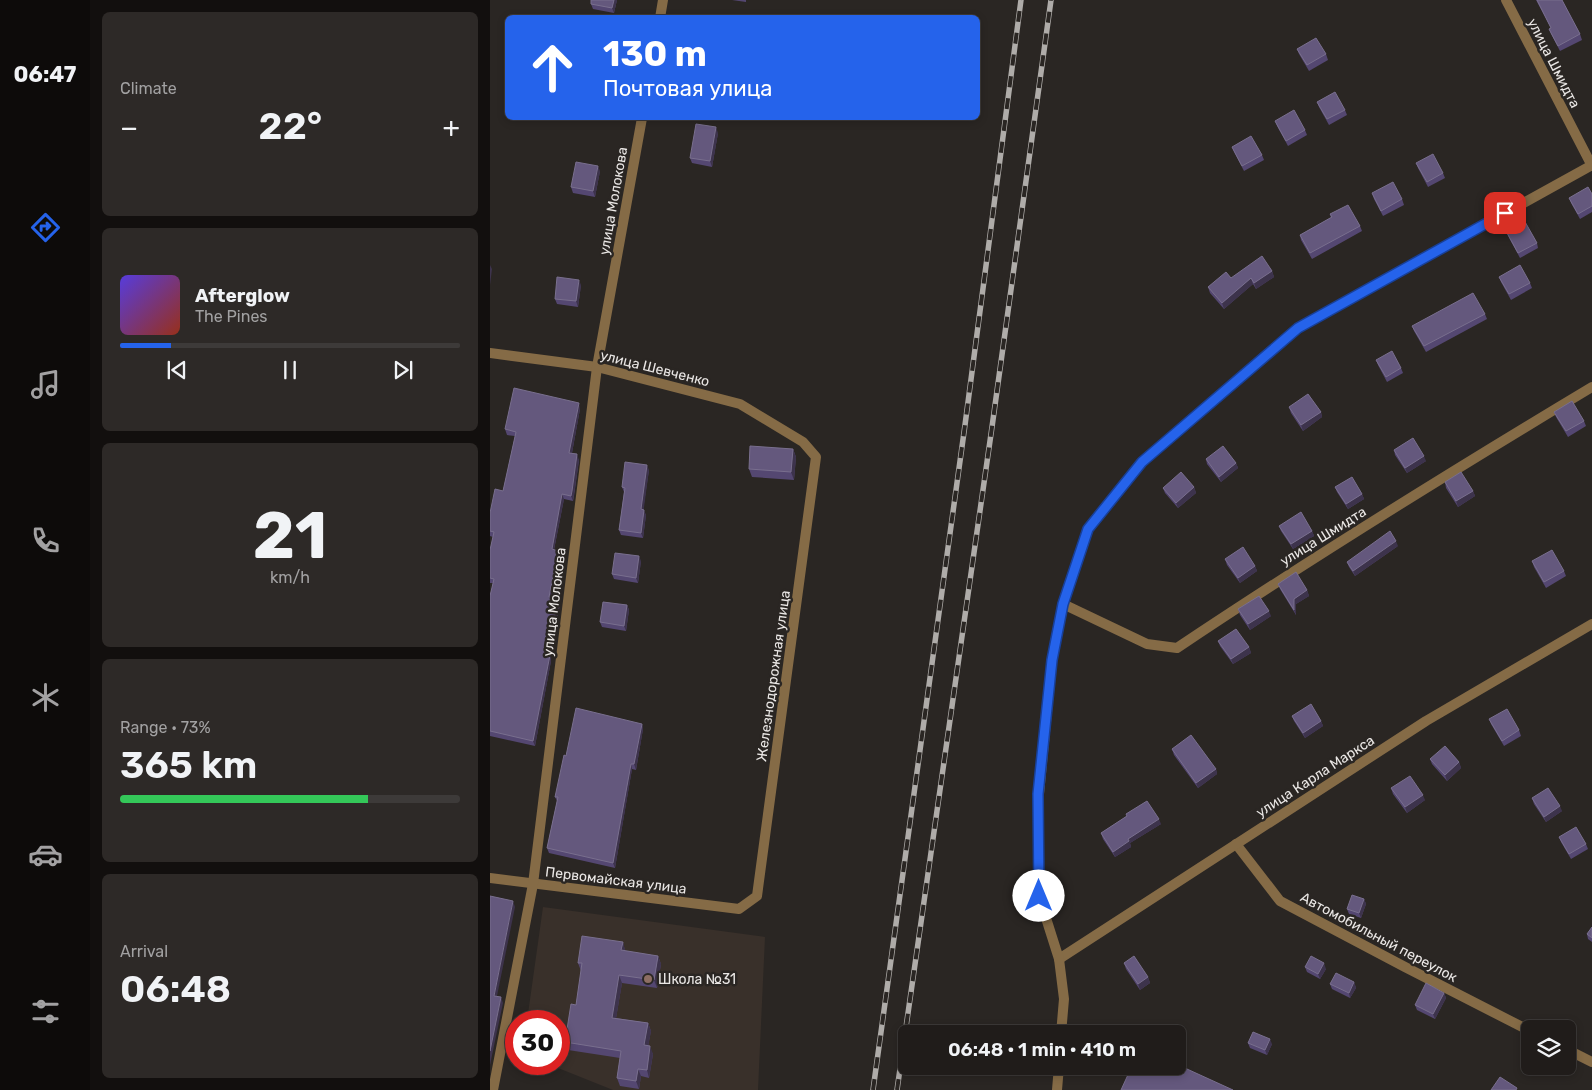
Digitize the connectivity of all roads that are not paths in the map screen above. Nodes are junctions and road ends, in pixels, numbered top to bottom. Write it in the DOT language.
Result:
graph roads {
  1 [pos="663,0"];
  2 [pos="1506,0"];
  3 [pos="660,15"];
  4 [pos="642,120"];
  5 [pos="1592,165"];
  6 [pos="490,353"];
  7 [pos="597,367"];
  8 [pos="1592,387"];
  9 [pos="803,442"];
  10 [pos="1063,604"];
  11 [pos="1592,624"];
  12 [pos="1236,844"];
  13 [pos="490,878"];
  14 [pos="533,884"];
  15 [pos="739,909"];
  16 [pos="1059,959"];
  17 [pos="1063,1025"];
  18 [pos="1521,1026"];
  19 [pos="1576,1054"];
  20 [pos="1592,1062"];
  21 [pos="1058,1075"];
  22 [pos="493,1090"];
  23 [pos="1057,1090"];
  1 -- 3 [label="street"];
  2 -- 5 [label="street, улица Шмидта"];
  4 -- 7 [label="street, улица Молокова"];
  5 -- 10 [label="street"];
  6 -- 7 [label="street, улица Шевченко"];
  7 -- 9 [label="street, улица Шевченко"];
  7 -- 14 [label="street, улица Молокова"];
  8 -- 10 [label="street, улица Шмидта"];
  9 -- 15 [label="street, Железнодорожная улица"];
  10 -- 16 [label="street"];
  11 -- 12 [label="street, улица Карла Маркса"];
  12 -- 16 [label="street, улица Карла Маркса"];
  12 -- 18 [label="street, Автомобильный переулок"];
  13 -- 14 [label="street, Первомайская улица"];
  14 -- 15 [label="street, Первомайская улица"];
  14 -- 22 [label="street, улица Молокова"];
  16 -- 17 [label="street"];
  19 -- 20 [label="street"];
  21 -- 23 [label="street"];
}
